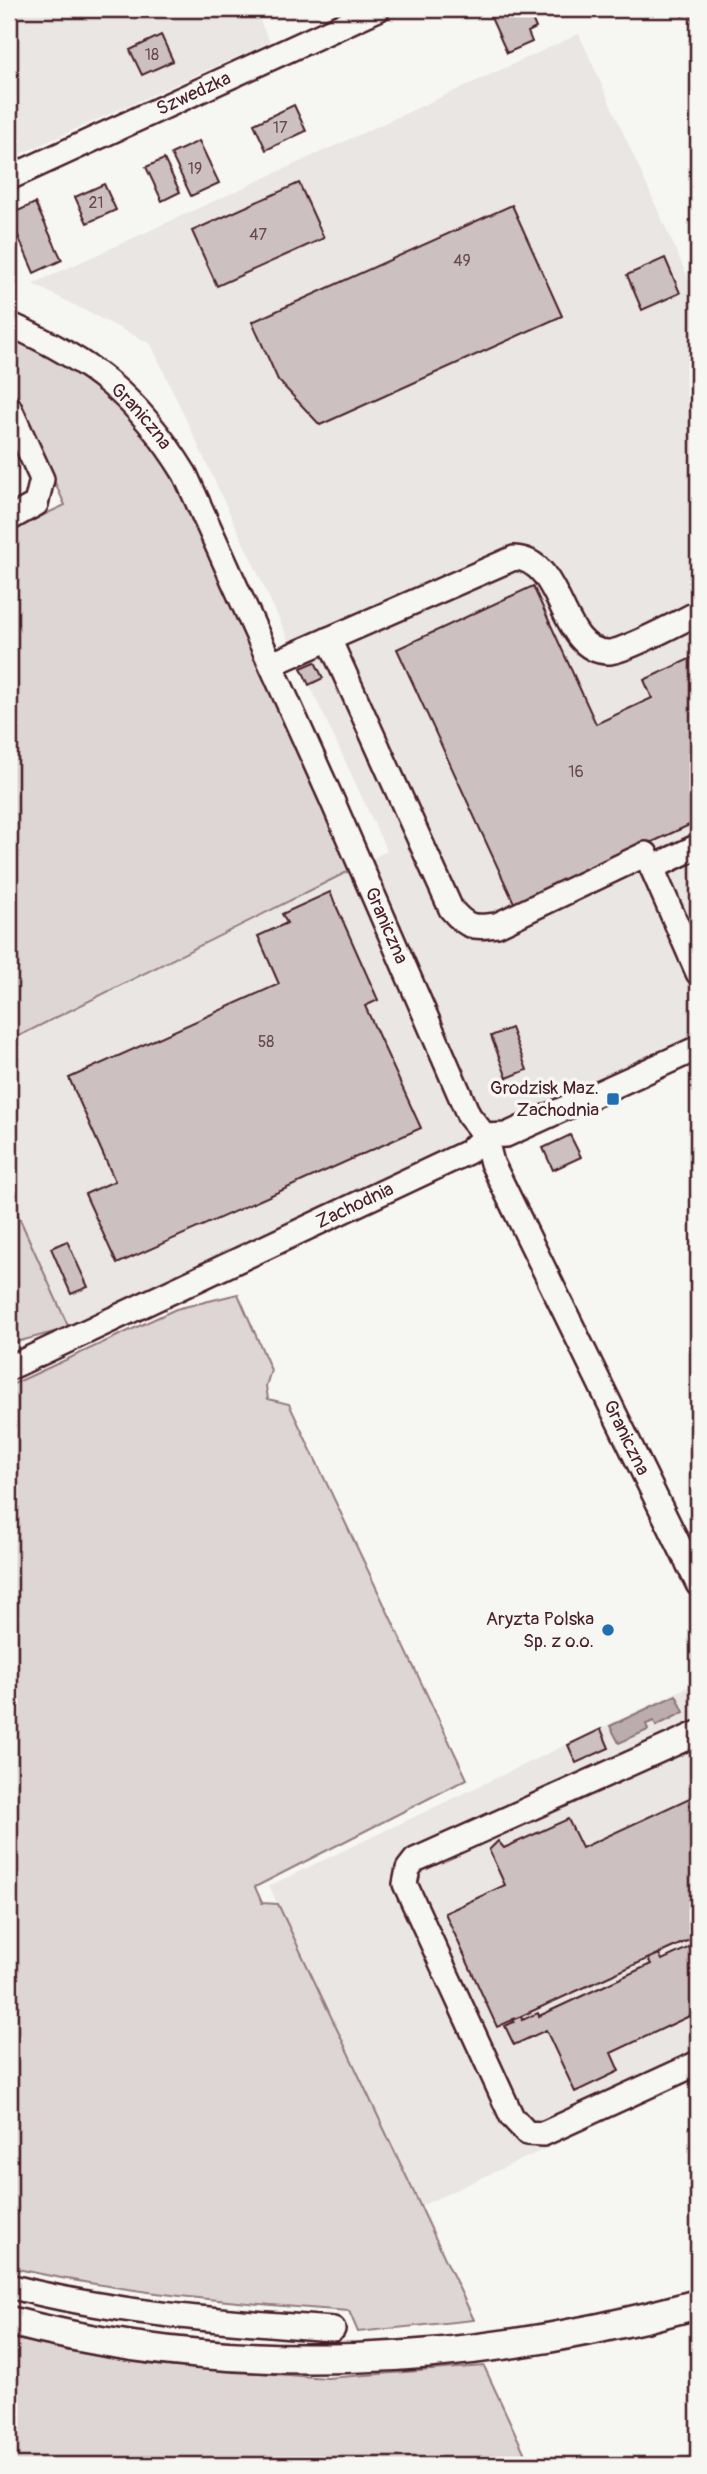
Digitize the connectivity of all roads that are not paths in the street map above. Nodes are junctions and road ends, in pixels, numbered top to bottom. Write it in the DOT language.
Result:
graph roads {
  1 [pos="378,9"];
  2 [pos="9,178"];
  3 [pos="9,324"];
  4 [pos="9,407"];
  5 [pos="9,519"];
  6 [pos="698,613"];
  7 [pos="329,639"];
  8 [pos="272,664"];
  9 [pos="698,846"];
  10 [pos="652,868"];
  11 [pos="698,973"];
  12 [pos="698,1048"];
  13 [pos="485,1136"];
  14 [pos="9,1368"];
  15 [pos="698,1584"];
  16 [pos="698,1733"];
  17 [pos="698,2063"];
  18 [pos="9,2286"];
  19 [pos="698,2304"];
  20 [pos="9,2321"];
  21 [pos="333,2329"];
  1 -- 2 [label="street, Szwedzka"];
  3 -- 8 [label="street, Graniczna"];
  4 -- 5 [label="street"];
  6 -- 7 [label="street"];
  7 -- 8 [label="street"];
  7 -- 10 [label="street"];
  8 -- 13 [label="street, Graniczna"];
  9 -- 10 [label="street"];
  10 -- 11 [label="street"];
  12 -- 13 [label="street, Zachodnia"];
  13 -- 14 [label="street, Zachodnia"];
  13 -- 15 [label="street, Graniczna"];
  16 -- 17 [label="street"];
  18 -- 21 [label="street"];
  19 -- 20 [label="main road"];
}
